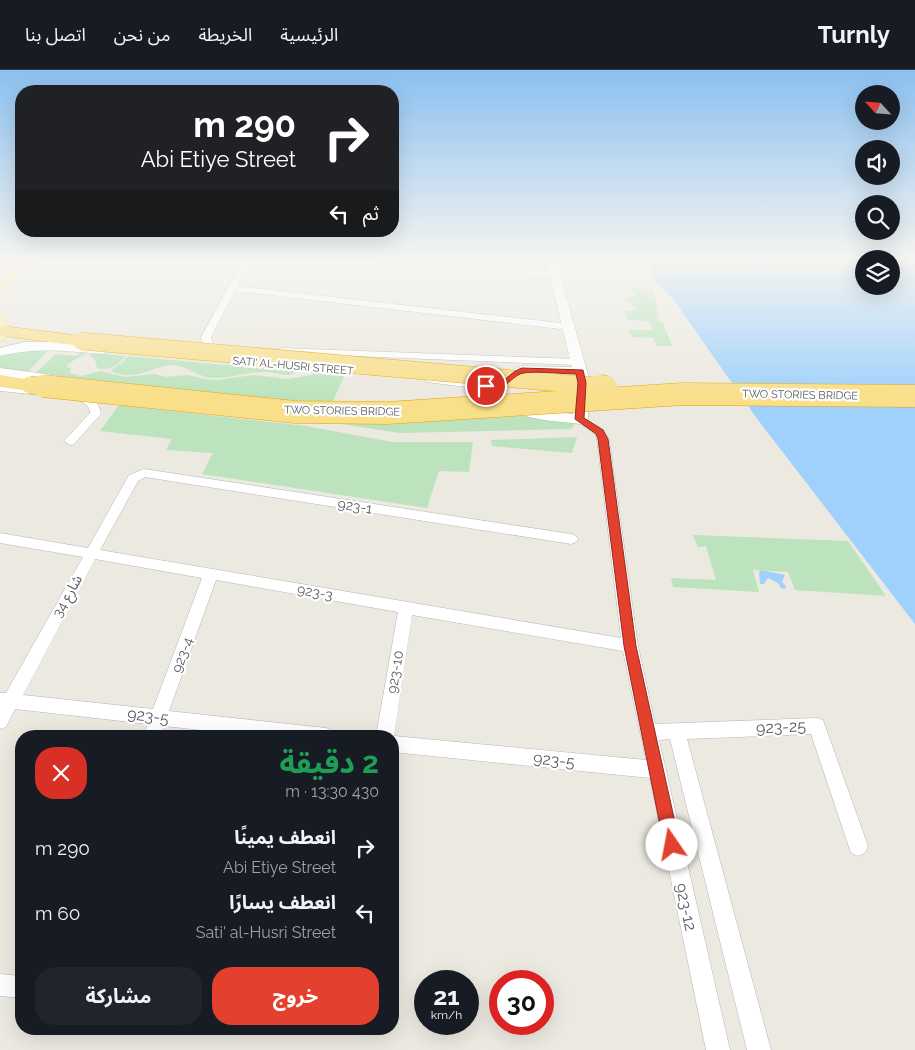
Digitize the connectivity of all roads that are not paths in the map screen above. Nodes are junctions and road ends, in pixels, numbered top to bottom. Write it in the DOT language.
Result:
graph roads {
  1 [pos="223,306"];
  2 [pos="385,306"];
  3 [pos="563,306"];
  4 [pos="569,327"];
  5 [pos="1,331"];
  6 [pos="41,346"];
  7 [pos="0,352"];
  8 [pos="207,353"];
  9 [pos="579,367"];
  10 [pos="0,372"];
  11 [pos="0,381"];
  12 [pos="0,388"];
  13 [pos="684,394"];
  14 [pos="915,396"];
  15 [pos="580,419"];
  16 [pos="70,442"];
  17 [pos="138,474"];
  18 [pos="0,538"];
  19 [pos="571,539"];
  20 [pos="90,554"];
  21 [pos="211,574"];
  22 [pos="406,608"];
  23 [pos="630,646"];
  24 [pos="5,700"];
  25 [pos="160,717"];
  26 [pos="0,721"];
  27 [pos="155,730"];
  28 [pos="274,730"];
  29 [pos="386,730"];
  30 [pos="648,732"];
  31 [pos="677,732"];
  32 [pos="399,745"];
  33 [pos="656,770"];
  34 [pos="858,846"];
  35 [pos="0,985"];
  36 [pos="15,986"];
  37 [pos="718,1050"];
  38 [pos="760,1050"];
  1 -- 8 [label="street"];
  2 -- 4 [label="street"];
  3 -- 4 [label="street"];
  4 -- 9 [label="street"];
  5 -- 6 [label="street, SATI' AL-HUSRI STREET"];
  5 -- 13 [label="highway, TWO STORIES BRIDGE, bridge"];
  6 -- 7 [label="street"];
  6 -- 8 [label="street, SATI' AL-HUSRI STREET"];
  8 -- 9 [label="street"];
  8 -- 9 [label="street, SATI' AL-HUSRI STREET"];
  9 -- 15 [label="street"];
  10 -- 15 [label="street"];
  11 -- 13 [label="highway, TWO STORIES BRIDGE, bridge"];
  12 -- 16 [label="street"];
  13 -- 14 [label="highway, TWO STORIES BRIDGE, bridge"];
  15 -- 23 [label="street, 923-12"];
  17 -- 19 [label="street, 923-1"];
  17 -- 20 [label="street, شارع 34"];
  18 -- 20 [label="street, 923-3"];
  20 -- 21 [label="street, 923-3"];
  20 -- 24 [label="street, شارع 34"];
  21 -- 22 [label="street, 923-3"];
  21 -- 25 [label="street, 923-4"];
  22 -- 23 [label="street, 923-3"];
  22 -- 29 [label="street, 923-10"];
  23 -- 30 [label="street, 923-12"];
  24 -- 25 [label="street, 923-5"];
  24 -- 26 [label="street, شارع 34"];
  25 -- 27 [label="street, 923-4"];
  25 -- 28 [label="street, 923-5"];
  30 -- 31 [label="street, 923-25"];
  30 -- 33 [label="street, 923-12"];
  31 -- 34 [label="street, 923-25"];
  31 -- 38 [label="street"];
  32 -- 33 [label="street, 923-5"];
  33 -- 37 [label="street, 923-12"];
  35 -- 36 [label="street"];
}
